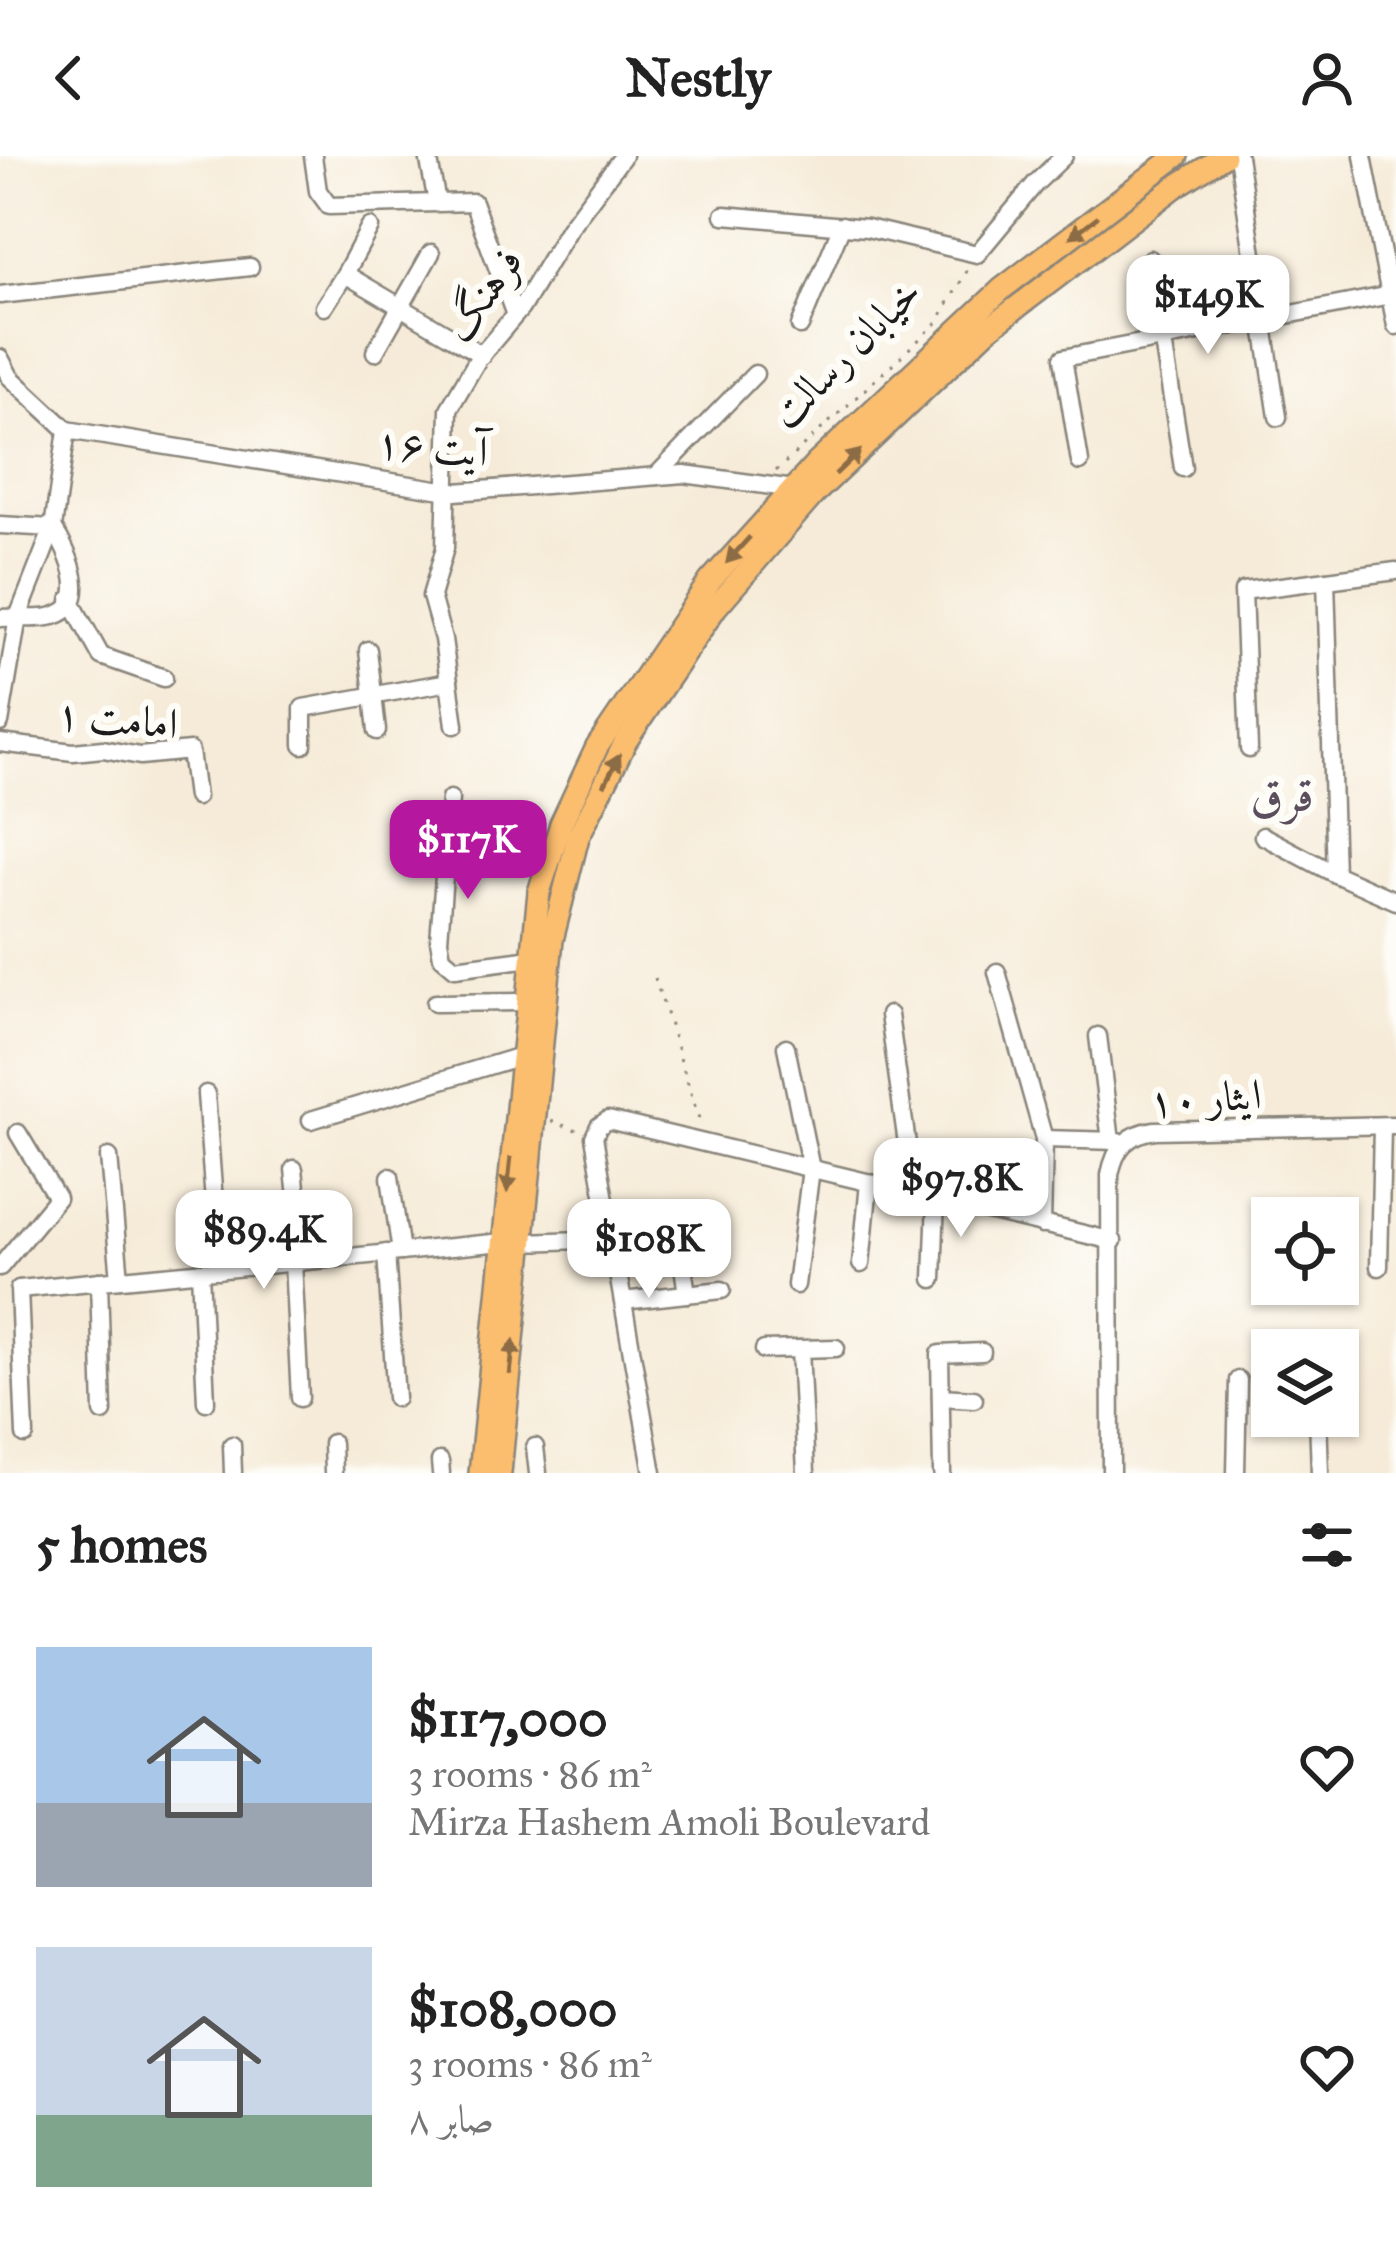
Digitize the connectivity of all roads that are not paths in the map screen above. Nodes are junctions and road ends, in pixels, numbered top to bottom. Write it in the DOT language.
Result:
graph roads {
  1 [pos="313,156"];
  2 [pos="428,156"];
  3 [pos="623,156"];
  4 [pos="1064,156"];
  5 [pos="1177,156"];
  6 [pos="1224,156"];
  7 [pos="1238,156"];
  8 [pos="1363,156"];
  9 [pos="437,202"];
  10 [pos="724,215"];
  11 [pos="842,225"];
  12 [pos="370,227"];
  13 [pos="430,253"];
  14 [pos="1150,259"];
  15 [pos="250,267"];
  16 [pos="345,274"];
  17 [pos="1393,294"];
  18 [pos="0,295"];
  19 [pos="399,306"];
  20 [pos="324,307"];
  21 [pos="515,316"];
  22 [pos="1266,319"];
  23 [pos="800,326"];
  24 [pos="1396,326"];
  25 [pos="1164,340"];
  26 [pos="375,352"];
  27 [pos="482,355"];
  28 [pos="0,358"];
  29 [pos="755,374"];
  30 [pos="10,377"];
  31 [pos="0,395"];
  32 [pos="892,406"];
  33 [pos="1278,417"];
  34 [pos="67,430"];
  35 [pos="1079,463"];
  36 [pos="1184,468"];
  37 [pos="656,476"];
  38 [pos="794,489"];
  39 [pos="447,490"];
  40 [pos="0,525"];
  41 [pos="53,528"];
  42 [pos="1396,571"];
  43 [pos="1326,580"];
  44 [pos="70,600"];
  45 [pos="9,618"];
  46 [pos="368,650"];
  47 [pos="164,678"];
  48 [pos="449,682"];
  49 [pos="373,696"];
  50 [pos="0,723"];
  51 [pos="455,725"];
  52 [pos="377,731"];
  53 [pos="0,743"];
  54 [pos="303,745"];
  55 [pos="1250,748"];
  56 [pos="196,797"];
  57 [pos="450,799"];
  58 [pos="1263,836"];
  59 [pos="1335,874"];
  60 [pos="1396,901"];
  61 [pos="531,958"];
  62 [pos="997,972"];
  63 [pos="526,1002"];
  64 [pos="435,1003"];
  65 [pos="889,1016"];
  66 [pos="1098,1036"];
  67 [pos="786,1047"];
  68 [pos="521,1056"];
  69 [pos="528,1085"];
  70 [pos="206,1094"];
  71 [pos="310,1120"];
  72 [pos="1389,1125"];
  73 [pos="18,1133"];
  74 [pos="1044,1139"];
  75 [pos="1118,1141"];
  76 [pos="109,1157"];
  77 [pos="294,1169"];
  78 [pos="811,1169"];
  79 [pos="390,1177"];
  80 [pos="868,1183"];
  81 [pos="914,1194"];
  82 [pos="936,1199"];
  83 [pos="1042,1225"];
  84 [pos="612,1239"];
  85 [pos="1113,1241"];
  86 [pos="513,1242"];
  87 [pos="680,1246"];
  88 [pos="393,1253"];
  89 [pos="299,1262"];
  90 [pos="861,1264"];
  91 [pos="0,1267"];
  92 [pos="1379,1268"];
  93 [pos="210,1270"];
  94 [pos="120,1279"];
  95 [pos="933,1279"];
  96 [pos="99,1281"];
  97 [pos="796,1286"];
  98 [pos="19,1289"];
  99 [pos="722,1290"];
  100 [pos="686,1294"];
  101 [pos="623,1301"];
  102 [pos="836,1348"];
  103 [pos="800,1349"];
  104 [pos="764,1350"];
  105 [pos="982,1352"];
  106 [pos="1238,1380"];
  107 [pos="941,1397"];
  108 [pos="300,1398"];
  109 [pos="396,1398"];
  110 [pos="974,1399"];
  111 [pos="206,1402"];
  112 [pos="104,1412"];
  113 [pos="25,1436"];
  114 [pos="1319,1437"];
  115 [pos="332,1443"];
  116 [pos="232,1445"];
  117 [pos="535,1447"];
  118 [pos="233,1473"];
  119 [pos="333,1473"];
  120 [pos="480,1473"];
  121 [pos="500,1473"];
  122 [pos="538,1473"];
  123 [pos="652,1473"];
  124 [pos="806,1473"];
  125 [pos="942,1473"];
  126 [pos="1111,1473"];
  127 [pos="1237,1473"];
  128 [pos="1320,1473"];
  1 -- 9 [label="street"];
  2 -- 9 [label="street"];
  3 -- 21 [label="street, فرهنگ"];
  4 -- 11 [label="street"];
  5 -- 32 [label="main road, one-way"];
  6 -- 32 [label="main road"];
  7 -- 22 [label="street"];
  8 -- 17 [label="street"];
  9 -- 21 [label="street"];
  10 -- 11 [label="street"];
  11 -- 23 [label="street"];
  12 -- 16 [label="street"];
  13 -- 19 [label="street"];
  14 -- 25 [label="street"];
  15 -- 18 [label="street"];
  16 -- 19 [label="street"];
  16 -- 20 [label="street"];
  17 -- 22 [label="street"];
  17 -- 24 [label="street"];
  19 -- 26 [label="street"];
  19 -- 27 [label="street"];
  21 -- 27 [label="street, فرهنگ"];
  22 -- 25 [label="street"];
  22 -- 33 [label="street"];
  25 -- 35 [label="street"];
  25 -- 36 [label="street"];
  27 -- 39 [label="street, فرهنگ"];
  28 -- 30 [label="street"];
  29 -- 37 [label="street"];
  30 -- 31 [label="street"];
  30 -- 34 [label="street"];
  32 -- 38 [label="main road"];
  69 -- 32 [label="main road, one-way"];
  34 -- 39 [label="street, آیت ۱۶"];
  34 -- 41 [label="street"];
  37 -- 38 [label="street, آیت ۱۶"];
  37 -- 39 [label="street, آیت ۱۶"];
  38 -- 61 [label="main road, one-way"];
  39 -- 48 [label="street, فرهنگ"];
  40 -- 41 [label="street"];
  41 -- 44 [label="street"];
  41 -- 45 [label="street"];
  42 -- 43 [label="street"];
  43 -- 55 [label="street"];
  43 -- 59 [label="street"];
  44 -- 45 [label="street"];
  44 -- 47 [label="street"];
  45 -- 50 [label="street"];
  46 -- 49 [label="street"];
  48 -- 49 [label="street"];
  48 -- 51 [label="street, فرهنگ"];
  49 -- 52 [label="street"];
  49 -- 54 [label="street"];
  53 -- 56 [label="street, امامت ۱"];
  57 -- 61 [label="street"];
  58 -- 59 [label="street"];
  59 -- 60 [label="street"];
  61 -- 63 [label="main road"];
  62 -- 74 [label="street"];
  63 -- 64 [label="street"];
  63 -- 68 [label="main road"];
  65 -- 81 [label="street"];
  66 -- 75 [label="street"];
  67 -- 78 [label="street"];
  68 -- 69 [label="main road"];
  68 -- 71 [label="street"];
  69 -- 86 [label="main road"];
  70 -- 93 [label="street"];
  72 -- 75 [label="street, ایثار ۱۰"];
  72 -- 92 [label="street"];
  73 -- 91 [label="street"];
  74 -- 75 [label="street"];
  74 -- 83 [label="street"];
  75 -- 85 [label="street, ایثار ۱۰"];
  76 -- 94 [label="street"];
  77 -- 89 [label="street"];
  78 -- 80 [label="street"];
  78 -- 84 [label="street"];
  78 -- 97 [label="street"];
  79 -- 88 [label="street"];
  80 -- 81 [label="street"];
  80 -- 90 [label="street"];
  81 -- 82 [label="street"];
  82 -- 83 [label="street"];
  82 -- 95 [label="street"];
  83 -- 85 [label="street"];
  84 -- 86 [label="street"];
  84 -- 101 [label="street"];
  85 -- 126 [label="street, ایثار ۱۰"];
  86 -- 88 [label="street"];
  86 -- 120 [label="main road"];
  121 -- 86 [label="main road, one-way"];
  87 -- 100 [label="street"];
  88 -- 89 [label="street"];
  88 -- 109 [label="street"];
  89 -- 93 [label="street"];
  89 -- 108 [label="street"];
  91 -- 98 [label="street"];
  93 -- 94 [label="street"];
  93 -- 111 [label="street"];
  94 -- 96 [label="street"];
  96 -- 98 [label="street"];
  96 -- 112 [label="street"];
  98 -- 113 [label="street"];
  99 -- 100 [label="street"];
  100 -- 101 [label="street"];
  101 -- 123 [label="street"];
  102 -- 103 [label="street"];
  103 -- 104 [label="street"];
  103 -- 124 [label="street"];
  105 -- 107 [label="street"];
  106 -- 127 [label="street"];
  107 -- 110 [label="street"];
  107 -- 125 [label="street"];
  114 -- 128 [label="street"];
  115 -- 119 [label="street"];
  116 -- 118 [label="street"];
  117 -- 122 [label="street"];
}
